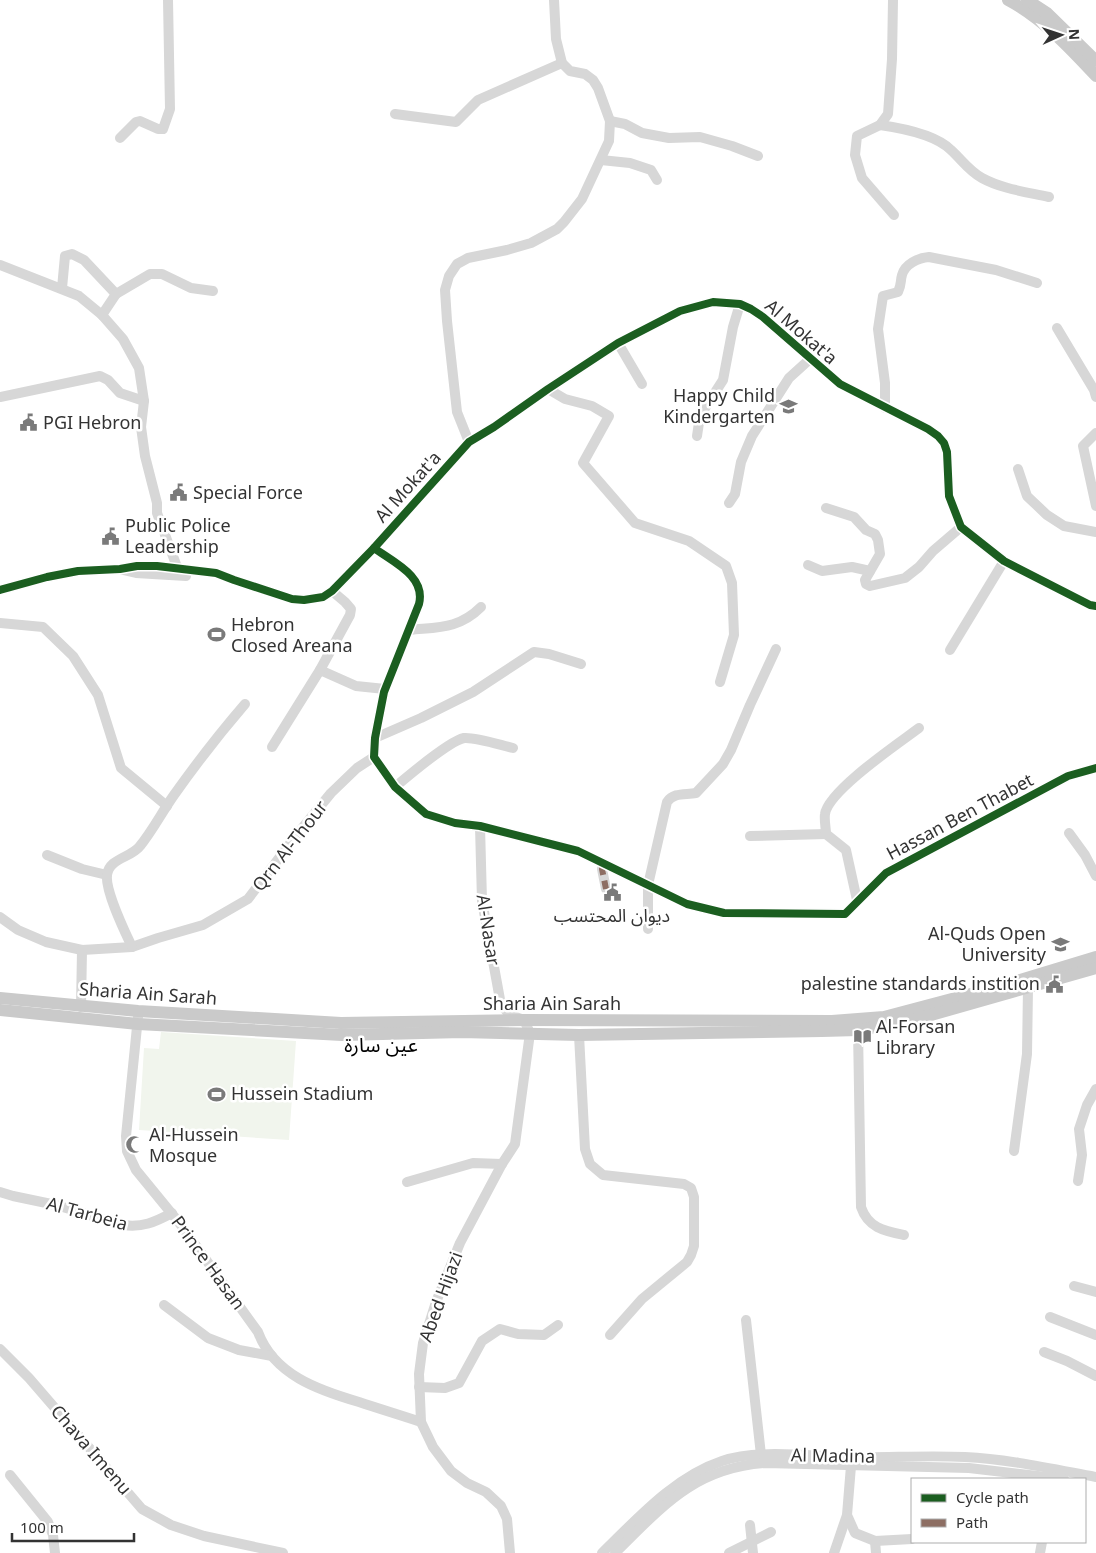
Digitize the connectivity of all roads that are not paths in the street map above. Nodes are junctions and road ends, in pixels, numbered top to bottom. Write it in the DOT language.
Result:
graph roads {
  1 [pos="168,0"];
  2 [pos="554,0"];
  3 [pos="893,0"];
  4 [pos="1008,0"];
  5 [pos="1027,0"];
  6 [pos="1096,61"];
  7 [pos="562,63"];
  8 [pos="1096,76"];
  9 [pos="394,114"];
  10 [pos="610,120"];
  11 [pos="880,125"];
  12 [pos="120,138"];
  13 [pos="758,156"];
  14 [pos="601,160"];
  15 [pos="657,180"];
  16 [pos="1049,197"];
  17 [pos="894,215"];
  18 [pos="0,265"];
  19 [pos="1038,283"];
  20 [pos="62,288"];
  21 [pos="213,291"];
  22 [pos="116,294"];
  23 [pos="740,304"];
  24 [pos="102,316"];
  25 [pos="1057,328"];
  26 [pos="618,343"];
  27 [pos="810,359"];
  28 [pos="642,384"];
  29 [pos="548,388"];
  30 [pos="0,397"];
  31 [pos="1096,397"];
  32 [pos="144,401"];
  33 [pos="885,408"];
  34 [pos="1096,433"];
  35 [pos="697,436"];
  36 [pos="469,442"];
  37 [pos="1018,469"];
  38 [pos="729,503"];
  39 [pos="1096,506"];
  40 [pos="826,508"];
  41 [pos="961,528"];
  42 [pos="1096,532"];
  43 [pos="374,548"];
  44 [pos="1004,561"];
  45 [pos="808,564"];
  46 [pos="181,570"];
  47 [pos="870,570"];
  48 [pos="0,590"];
  49 [pos="332,591"];
  50 [pos="1096,606"];
  51 [pos="481,607"];
  52 [pos="0,623"];
  53 [pos="410,630"];
  54 [pos="776,649"];
  55 [pos="950,650"];
  56 [pos="581,664"];
  57 [pos="320,670"];
  58 [pos="720,682"];
  59 [pos="386,688"];
  60 [pos="245,704"];
  61 [pos="919,728"];
  62 [pos="375,738"];
  63 [pos="272,746"];
  64 [pos="513,748"];
  65 [pos="374,757"];
  66 [pos="1096,768"];
  67 [pos="395,787"];
  68 [pos="167,806"];
  69 [pos="480,826"];
  70 [pos="1069,833"];
  71 [pos="826,834"];
  72 [pos="750,836"];
  73 [pos="47,855"];
  74 [pos="603,863"];
  75 [pos="107,876"];
  76 [pos="1096,876"];
  77 [pos="648,885"];
  78 [pos="606,889"];
  79 [pos="857,900"];
  80 [pos="0,917"];
  81 [pos="648,930"];
  82 [pos="132,947"];
  83 [pos="82,950"];
  84 [pos="1096,957"];
  85 [pos="1096,968"];
  86 [pos="1028,988"];
  87 [pos="0,998"];
  88 [pos="81,1007"];
  89 [pos="0,1010"];
  90 [pos="138,1018"];
  91 [pos="524,1020"];
  92 [pos="858,1030"];
  93 [pos="530,1034"];
  94 [pos="579,1034"];
  95 [pos="1096,1089"];
  96 [pos="1014,1151"];
  97 [pos="502,1164"];
  98 [pos="1078,1181"];
  99 [pos="407,1182"];
  100 [pos="0,1192"];
  101 [pos="172,1213"];
  102 [pos="904,1235"];
  103 [pos="1074,1286"];
  104 [pos="1096,1292"];
  105 [pos="164,1305"];
  106 [pos="1050,1318"];
  107 [pos="746,1320"];
  108 [pos="558,1325"];
  109 [pos="610,1335"];
  110 [pos="1096,1335"];
  111 [pos="0,1349"];
  112 [pos="1044,1352"];
  113 [pos="272,1356"];
  114 [pos="1096,1376"];
  115 [pos="419,1387"];
  116 [pos="422,1422"];
  117 [pos="761,1455"];
  118 [pos="851,1466"];
  119 [pos="10,1475"];
  120 [pos="1096,1477"];
  121 [pos="1055,1478"];
  122 [pos="847,1515"];
  123 [pos="750,1525"];
  124 [pos="771,1532"];
  125 [pos="911,1539"];
  126 [pos="875,1541"];
  127 [pos="752,1548"];
  128 [pos="55,1553"];
  129 [pos="283,1553"];
  130 [pos="510,1553"];
  131 [pos="602,1553"];
  132 [pos="615,1553"];
  133 [pos="730,1553"];
  134 [pos="834,1553"];
  135 [pos="876,1553"];
  1 -- 12 [label="street"];
  2 -- 7 [label="street"];
  3 -- 11 [label="street"];
  4 -- 8 [label="main road"];
  5 -- 6 [label="main road"];
  7 -- 9 [label="street"];
  7 -- 10 [label="street"];
  10 -- 13 [label="street"];
  10 -- 14 [label="street"];
  11 -- 16 [label="street"];
  11 -- 17 [label="street"];
  14 -- 15 [label="street"];
  14 -- 36 [label="street"];
  18 -- 20 [label="street"];
  19 -- 33 [label="street"];
  20 -- 22 [label="street"];
  20 -- 24 [label="street"];
  21 -- 22 [label="street"];
  22 -- 24 [label="street"];
  23 -- 26 [label="street, Al Mokat'a"];
  23 -- 27 [label="street, Al Mokat'a"];
  23 -- 35 [label="street"];
  24 -- 32 [label="street"];
  25 -- 31 [label="street"];
  26 -- 28 [label="street"];
  26 -- 29 [label="street, Al Mokat'a"];
  27 -- 33 [label="street, Al Mokat'a"];
  27 -- 38 [label="street"];
  29 -- 36 [label="street, Al Mokat'a"];
  29 -- 58 [label="street"];
  30 -- 32 [label="street"];
  32 -- 46 [label="street"];
  33 -- 41 [label="street, Al Mokat'a"];
  34 -- 39 [label="street"];
  36 -- 43 [label="street, Al Mokat'a"];
  37 -- 42 [label="street"];
  40 -- 47 [label="street"];
  41 -- 44 [label="street"];
  41 -- 47 [label="street"];
  43 -- 49 [label="street, Al Mokat'a"];
  43 -- 53 [label="street"];
  44 -- 50 [label="street"];
  44 -- 55 [label="street"];
  45 -- 47 [label="street"];
  46 -- 48 [label="street"];
  46 -- 49 [label="street"];
  49 -- 57 [label="street"];
  51 -- 53 [label="street"];
  52 -- 68 [label="street"];
  53 -- 59 [label="street"];
  54 -- 77 [label="street"];
  56 -- 62 [label="street"];
  57 -- 59 [label="street"];
  57 -- 63 [label="street"];
  59 -- 62 [label="street"];
  60 -- 68 [label="street"];
  61 -- 71 [label="street"];
  62 -- 65 [label="street"];
  64 -- 67 [label="street"];
  65 -- 67 [label="street, Hassan Ben Thabet"];
  65 -- 82 [label="street, Qrn Al-Thour"];
  66 -- 79 [label="street, Hassan Ben Thabet"];
  67 -- 69 [label="street, Hassan Ben Thabet"];
  68 -- 75 [label="street"];
  69 -- 74 [label="street, Hassan Ben Thabet"];
  69 -- 91 [label="street, Al-Nasar"];
  70 -- 76 [label="street"];
  71 -- 72 [label="street"];
  71 -- 79 [label="street"];
  73 -- 75 [label="street"];
  74 -- 77 [label="street, Hassan Ben Thabet"];
  74 -- 78 [label="street"];
  75 -- 82 [label="street"];
  77 -- 79 [label="street, Hassan Ben Thabet"];
  77 -- 81 [label="street"];
  80 -- 83 [label="street, Qrn Al-Thour"];
  82 -- 83 [label="street, Qrn Al-Thour"];
  83 -- 88 [label="street"];
  84 -- 91 [label="main road, Sharia Ain Sarah"];
  85 -- 86 [label="main road, Sharia Ain Sarah"];
  86 -- 92 [label="main road, Sharia Ain Sarah"];
  86 -- 96 [label="street"];
  87 -- 88 [label="main road, Sharia Ain Sarah"];
  88 -- 90 [label="main road, Sharia Ain Sarah"];
  89 -- 90 [label="main road, Sharia Ain Sarah"];
  90 -- 91 [label="main road, Sharia Ain Sarah"];
  90 -- 93 [label="main road, Sharia Ain Sarah"];
  90 -- 101 [label="street, Prince Hasan"];
  91 -- 93 [label="street"];
  92 -- 94 [label="main road, Sharia Ain Sarah"];
  92 -- 102 [label="street"];
  93 -- 94 [label="main road, Sharia Ain Sarah"];
  93 -- 97 [label="street, Abed Hijazi"];
  94 -- 109 [label="street"];
  95 -- 98 [label="street"];
  97 -- 99 [label="street"];
  97 -- 115 [label="street, Abed Hijazi"];
  100 -- 101 [label="street, Al Tarbeia"];
  101 -- 113 [label="street, Prince Hasan"];
  103 -- 104 [label="street"];
  105 -- 113 [label="street"];
  106 -- 110 [label="street"];
  107 -- 117 [label="street"];
  108 -- 115 [label="street"];
  111 -- 129 [label="street, Chava Imenu"];
  112 -- 114 [label="street"];
  113 -- 116 [label="street, Prince Hasan"];
  115 -- 116 [label="street, Abed Hijazi"];
  116 -- 130 [label="street, Abed Hijazi"];
  117 -- 120 [label="street, Al Madina"];
  117 -- 131 [label="street, Al Madina"];
  118 -- 121 [label="street, Al Madina"];
  118 -- 122 [label="street"];
  118 -- 132 [label="street, Al Madina"];
  119 -- 128 [label="street"];
  122 -- 126 [label="street"];
  122 -- 134 [label="street"];
  123 -- 127 [label="street"];
  124 -- 127 [label="street"];
  125 -- 126 [label="street"];
  126 -- 135 [label="street"];
  127 -- 133 [label="street"];
}
